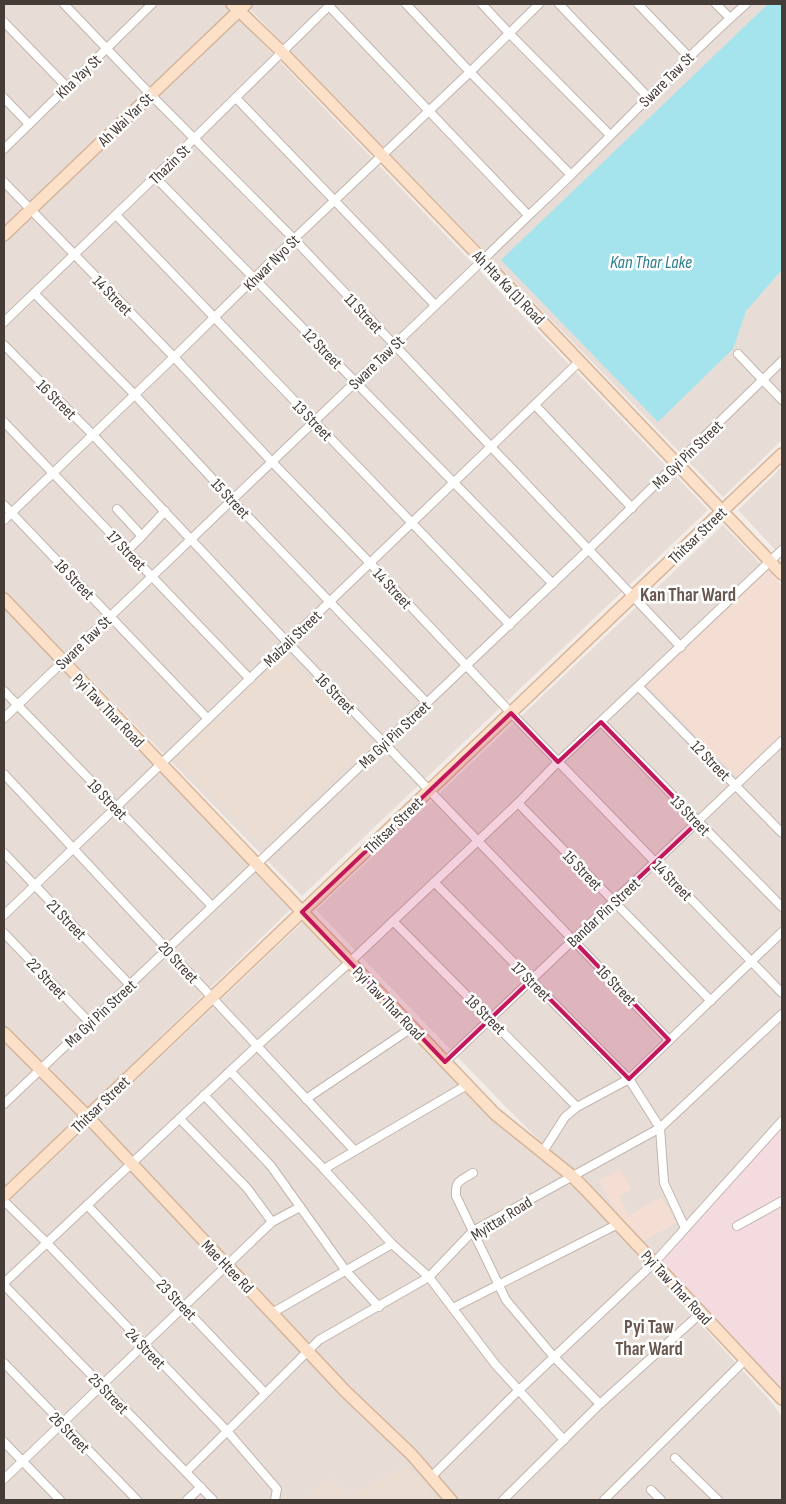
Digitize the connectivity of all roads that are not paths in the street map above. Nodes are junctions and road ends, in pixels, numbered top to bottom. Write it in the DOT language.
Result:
graph roads {
  1 [pos="64,4"];
  2 [pos="406,4"];
  3 [pos="482,4"];
  4 [pos="539,4"];
  5 [pos="559,4"];
  6 [pos="638,4"];
  7 [pos="716,4"];
  8 [pos="746,4"];
  9 [pos="149,5"];
  10 [pos="330,5"];
  11 [pos="239,6"];
  12 [pos="730,18"];
  13 [pos="4,22"];
  14 [pos="509,33"];
  15 [pos="107,48"];
  16 [pos="282,52"];
  17 [pos="688,56"];
  18 [pos="470,72"];
  19 [pos="67,87"];
  20 [pos="151,95"];
  21 [pos="648,97"];
  22 [pos="4,98"];
  23 [pos="236,98"];
  24 [pos="429,110"];
  25 [pos="29,124"];
  26 [pos="610,135"];
  27 [pos="195,139"];
  28 [pos="4,149"];
  29 [pos="382,155"];
  30 [pos="571,175"];
  31 [pos="156,177"];
  32 [pos="4,182"];
  33 [pos="335,200"];
  34 [pos="30,209"];
  35 [pos="116,215"];
  36 [pos="528,215"];
  37 [pos="4,235"];
  38 [pos="294,239"];
  39 [pos="74,254"];
  40 [pos="483,260"];
  41 [pos="255,278"];
  42 [pos="34,293"];
  43 [pos="435,306"];
  44 [pos="214,318"];
  45 [pos="4,322"];
  46 [pos="4,345"];
  47 [pos="394,345"];
  48 [pos="738,354"];
  49 [pos="174,357"];
  50 [pos="580,361"];
  51 [pos="782,361"];
  52 [pos="763,379"];
  53 [pos="355,382"];
  54 [pos="135,395"];
  55 [pos="782,400"];
  56 [pos="534,406"];
  57 [pos="314,421"];
  58 [pos="4,422"];
  59 [pos="93,434"];
  60 [pos="491,447"];
  61 [pos="782,454"];
  62 [pos="272,462"];
  63 [pos="677,464"];
  64 [pos="52,473"];
  65 [pos="454,483"];
  66 [pos="232,500"];
  67 [pos="4,505"];
  68 [pos="632,508"];
  69 [pos="117,509"];
  70 [pos="722,511"];
  71 [pos="165,512"];
  72 [pos="12,513"];
  73 [pos="4,520"];
  74 [pos="412,523"];
  75 [pos="140,538"];
  76 [pos="191,540"];
  77 [pos="588,550"];
  78 [pos="782,550"];
  79 [pos="127,551"];
  80 [pos="770,562"];
  81 [pos="370,563"];
  82 [pos="782,574"];
  83 [pos="152,577"];
  84 [pos="553,584"];
  85 [pos="633,597"];
  86 [pos="4,599"];
  87 [pos="330,602"];
  88 [pos="111,616"];
  89 [pos="510,625"];
  90 [pos="288,642"];
  91 [pos="681,647"];
  92 [pos="63,662"];
  93 [pos="466,666"];
  94 [pos="250,679"];
  95 [pos="639,687"];
  96 [pos="4,691"];
  97 [pos="427,703"];
  98 [pos="18,705"];
  99 [pos="511,712"];
  100 [pos="4,718"];
  101 [pos="208,719"];
  102 [pos="601,722"];
  103 [pos="384,743"];
  104 [pos="781,745"];
  105 [pos="558,762"];
  106 [pos="161,764"];
  107 [pos="4,774"];
  108 [pos="736,785"];
  109 [pos="430,790"];
  110 [pos="518,803"];
  111 [pos="116,807"];
  112 [pos="698,822"];
  113 [pos="782,833"];
  114 [pos="478,841"];
  115 [pos="73,849"];
  116 [pos="4,853"];
  117 [pos="655,862"];
  118 [pos="257,864"];
  119 [pos="434,882"];
  120 [pos="35,885"];
  121 [pos="614,902"];
  122 [pos="212,906"];
  123 [pos="782,907"];
  124 [pos="302,912"];
  125 [pos="4,916"];
  126 [pos="393,921"];
  127 [pos="782,932"];
  128 [pos="4,934"];
  129 [pos="574,940"];
  130 [pos="167,950"];
  131 [pos="752,961"];
  132 [pos="350,962"];
  133 [pos="531,980"];
  134 [pos="130,985"];
  135 [pos="782,993"];
  136 [pos="212,998"];
  137 [pos="711,1000"];
  138 [pos="782,1014"];
  139 [pos="491,1018"];
  140 [pos="90,1023"];
  141 [pos="413,1027"];
  142 [pos="4,1032"];
  143 [pos="670,1040"];
  144 [pos="257,1046"];
  145 [pos="445,1062"];
  146 [pos="40,1070"];
  147 [pos="230,1071"];
  148 [pos="629,1080"];
  149 [pos="468,1085"];
  150 [pos="204,1095"];
  151 [pos="306,1099"];
  152 [pos="4,1104"];
  153 [pos="577,1107"];
  154 [pos="87,1116"];
  155 [pos="180,1119"];
  156 [pos="782,1121"];
  157 [pos="660,1128"];
  158 [pos="354,1150"];
  159 [pos="542,1154"];
  160 [pos="131,1165"];
  161 [pos="324,1169"];
  162 [pos="473,1173"];
  163 [pos="572,1176"];
  164 [pos="4,1196"];
  165 [pos="4,1201"];
  166 [pos="782,1201"];
  167 [pos="87,1205"];
  168 [pos="300,1207"];
  169 [pos="272,1222"];
  170 [pos="618,1224"];
  171 [pos="737,1226"];
  172 [pos="685,1228"];
  173 [pos="473,1231"];
  174 [pos="46,1242"];
  175 [pos="392,1244"];
  176 [pos="654,1263"];
  177 [pos="226,1265"];
  178 [pos="346,1271"];
  179 [pos="429,1277"];
  180 [pos="4,1284"];
  181 [pos="498,1286"];
  182 [pos="184,1306"];
  183 [pos="379,1306"];
  184 [pos="453,1308"];
  185 [pos="272,1313"];
  186 [pos="701,1313"];
  187 [pos="143,1345"];
  188 [pos="308,1351"];
  189 [pos="554,1357"];
  190 [pos="746,1360"];
  191 [pos="4,1363"];
  192 [pos="101,1385"];
  193 [pos="519,1390"];
  194 [pos="265,1393"];
  195 [pos="782,1399"];
  196 [pos="600,1404"];
  197 [pos="62,1423"];
  198 [pos="227,1431"];
  199 [pos="564,1440"];
  200 [pos="4,1442"];
  201 [pos="675,1458"];
  202 [pos="23,1461"];
  203 [pos="186,1472"];
  204 [pos="431,1477"];
  205 [pos="4,1479"];
  206 [pos="201,1487"];
  207 [pos="651,1490"];
  208 [pos="60,1500"];
  209 [pos="137,1500"];
  210 [pos="187,1500"];
  211 [pos="213,1500"];
  212 [pos="275,1500"];
  213 [pos="452,1500"];
  214 [pos="503,1500"];
  215 [pos="604,1500"];
  216 [pos="661,1500"];
  217 [pos="718,1500"];
  1 -- 15 [label="street, 11 Street"];
  2 -- 18 [label="street"];
  3 -- 14 [label="street"];
  4 -- 14 [label="street, Khwar Nyo St"];
  5 -- 21 [label="street"];
  6 -- 17 [label="street"];
  7 -- 12 [label="street"];
  8 -- 12 [label="street, Sware Taw St"];
  9 -- 15 [label="street, Kha Yay St"];
  10 -- 16 [label="street, Thazin St"];
  10 -- 24 [label="street"];
  11 -- 16 [label="street, Ah Hta Ka (1) Road"];
  11 -- 20 [label="street, Ah Wai Yar St"];
  12 -- 17 [label="street, Sware Taw St"];
  13 -- 19 [label="street"];
  14 -- 18 [label="street, Khwar Nyo St"];
  14 -- 26 [label="street"];
  15 -- 19 [label="street, Kha Yay St"];
  15 -- 20 [label="street, 11 Street"];
  16 -- 23 [label="street, Thazin St"];
  16 -- 29 [label="street, Ah Hta Ka (1) Road"];
  17 -- 21 [label="street, Sware Taw St"];
  18 -- 24 [label="street, Khwar Nyo St"];
  18 -- 30 [label="street"];
  19 -- 25 [label="street, Kha Yay St"];
  20 -- 27 [label="street, 11 Street"];
  20 -- 34 [label="street, Ah Wai Yar St"];
  21 -- 26 [label="street, Sware Taw St"];
  22 -- 25 [label="street"];
  23 -- 27 [label="street, Thazin St"];
  23 -- 33 [label="street"];
  24 -- 29 [label="street, Khwar Nyo St"];
  24 -- 36 [label="street"];
  25 -- 28 [label="street, Kha Yay St"];
  26 -- 30 [label="street, Sware Taw St"];
  27 -- 31 [label="street, Thazin St"];
  27 -- 38 [label="street, 11 Street"];
  29 -- 33 [label="street, Khwar Nyo St"];
  29 -- 40 [label="street, Ah Hta Ka (1) Road"];
  30 -- 36 [label="street, Sware Taw St"];
  31 -- 35 [label="street, Thazin St"];
  31 -- 41 [label="street, 12 Street"];
  32 -- 34 [label="street, 14 Street"];
  33 -- 38 [label="street, Khwar Nyo St"];
  33 -- 43 [label="street"];
  34 -- 37 [label="street, Ah Wai Yar St"];
  34 -- 39 [label="street, 14 Street"];
  35 -- 39 [label="street, Thazin St"];
  35 -- 44 [label="street, 13 Street"];
  36 -- 40 [label="street, Sware Taw St"];
  38 -- 41 [label="street, Khwar Nyo St"];
  38 -- 47 [label="street, 11 Street"];
  39 -- 42 [label="street, Thazin St"];
  39 -- 49 [label="street, 14 Street"];
  40 -- 43 [label="street, Sware Taw St"];
  40 -- 50 [label="street, Ah Hta Ka (1) Road"];
  41 -- 44 [label="street, Khwar Nyo St"];
  41 -- 53 [label="street, 12 Street"];
  42 -- 45 [label="street, Thazin St"];
  42 -- 54 [label="street, 15 Street"];
  43 -- 47 [label="street, Sware Taw St"];
  44 -- 49 [label="street, Khwar Nyo St"];
  44 -- 57 [label="street, 13 Street"];
  46 -- 59 [label="street, 16 Street"];
  47 -- 53 [label="street, Sware Taw St"];
  47 -- 60 [label="street, 11 Street"];
  48 -- 52 [label="street"];
  49 -- 54 [label="street, Khwar Nyo St"];
  49 -- 62 [label="street, 14 Street"];
  50 -- 56 [label="street, Malzali Street"];
  50 -- 63 [label="street, Ah Hta Ka (1) Road"];
  51 -- 52 [label="street, Ma Gyi Pin Street"];
  52 -- 55 [label="street"];
  52 -- 63 [label="street, Ma Gyi Pin Street"];
  53 -- 57 [label="street, Sware Taw St"];
  53 -- 65 [label="street, 12 Street"];
  54 -- 59 [label="street, Khwar Nyo St"];
  54 -- 66 [label="street, 15 Street"];
  56 -- 60 [label="street, Malzali Street"];
  56 -- 68 [label="street"];
  57 -- 62 [label="street, Sware Taw St"];
  57 -- 74 [label="street, 13 Street"];
  58 -- 64 [label="street, 17 Street"];
  59 -- 64 [label="street, Khwar Nyo St"];
  59 -- 71 [label="street, 16 Street"];
  60 -- 65 [label="street, Malzali Street"];
  60 -- 77 [label="street, 11 Street"];
  61 -- 70 [label="street, Thitsar Street"];
  62 -- 66 [label="street, Sware Taw St"];
  62 -- 81 [label="street, 14 Street"];
  63 -- 68 [label="street, Ma Gyi Pin Street"];
  63 -- 70 [label="street, Ah Hta Ka (1) Road"];
  64 -- 72 [label="street, Khwar Nyo St"];
  64 -- 79 [label="street, 17 Street"];
  65 -- 74 [label="street, Malzali Street"];
  65 -- 84 [label="street, 12 Street"];
  66 -- 76 [label="street, Sware Taw St"];
  66 -- 87 [label="street, 15 Street"];
  67 -- 72 [label="street, 18 Street"];
  68 -- 77 [label="street, Ma Gyi Pin Street"];
  69 -- 75 [label="street"];
  70 -- 80 [label="street, Ah Hta Ka (1) Road"];
  70 -- 85 [label="street, Thitsar Street"];
  71 -- 75 [label="street"];
  71 -- 76 [label="street, 16 Street"];
  72 -- 73 [label="street, Khwar Nyo St"];
  72 -- 88 [label="street, 18 Street"];
  74 -- 81 [label="street, Malzali Street"];
  74 -- 89 [label="street, 13 Street"];
  75 -- 79 [label="street"];
  76 -- 83 [label="street, Sware Taw St"];
  76 -- 90 [label="street, 16 Street"];
  77 -- 84 [label="street, Ma Gyi Pin Street"];
  77 -- 85 [label="street, 11 Street"];
  78 -- 80 [label="street"];
  79 -- 83 [label="street, 17 Street"];
  80 -- 82 [label="street, Ah Hta Ka (1) Road"];
  80 -- 91 [label="street"];
  81 -- 87 [label="street, Malzali Street"];
  81 -- 93 [label="street, 14 Street"];
  83 -- 88 [label="street, Sware Taw St"];
  83 -- 94 [label="street, 17 Street"];
  84 -- 89 [label="street, Ma Gyi Pin Street"];
  85 -- 91 [label="street, 11 Street"];
  85 -- 99 [label="street, Thitsar Street"];
  86 -- 92 [label="street, Pyi Taw Thar Road"];
  87 -- 90 [label="street, Malzali Street"];
  87 -- 97 [label="street, 15 Street"];
  88 -- 92 [label="street, Sware Taw St"];
  88 -- 101 [label="street, 18 Street"];
  89 -- 93 [label="street, Ma Gyi Pin Street"];
  90 -- 94 [label="street, Malzali Street"];
  90 -- 103 [label="street, 16 Street"];
  91 -- 95 [label="street"];
  92 -- 98 [label="street, Sware Taw St"];
  92 -- 106 [label="street, Pyi Taw Thar Road"];
  93 -- 97 [label="street, Ma Gyi Pin Street"];
  93 -- 99 [label="street, 14 Street"];
  94 -- 101 [label="street, Malzali Street"];
  95 -- 102 [label="street"];
  95 -- 108 [label="street, 12 Street"];
  96 -- 98 [label="street, 19 Street"];
  97 -- 103 [label="street, Ma Gyi Pin Street"];
  98 -- 100 [label="street, Sware Taw St"];
  98 -- 111 [label="street, 19 Street"];
  99 -- 105 [label="street, 14 Street"];
  99 -- 109 [label="street, Thitsar Street"];
  101 -- 106 [label="street, Malzali Street"];
  102 -- 105 [label="street"];
  102 -- 112 [label="street, 13 Street"];
  103 -- 109 [label="street, 16 Street"];
  103 -- 118 [label="street, Ma Gyi Pin Street"];
  104 -- 108 [label="street, Bandar Pin Street"];
  105 -- 110 [label="street"];
  105 -- 117 [label="street, 14 Street"];
  106 -- 111 [label="street, Malzali Street"];
  106 -- 118 [label="street, Pyi Taw Thar Road"];
  107 -- 115 [label="street, 20 Street"];
  108 -- 112 [label="street, Bandar Pin Street"];
  108 -- 113 [label="street, 12 Street"];
  109 -- 114 [label="street, 16 Street"];
  109 -- 124 [label="street, Thitsar Street"];
  110 -- 114 [label="street"];
  110 -- 121 [label="street, 15 Street"];
  111 -- 115 [label="street, Malzali Street"];
  111 -- 122 [label="street, 19 Street"];
  112 -- 117 [label="street, Bandar Pin Street"];
  112 -- 123 [label="street, 13 Street"];
  114 -- 119 [label="street"];
  114 -- 129 [label="street, 16 Street"];
  115 -- 120 [label="street, Malzali Street"];
  115 -- 130 [label="street, 20 Street"];
  116 -- 120 [label="street, 21 Street"];
  117 -- 121 [label="street, Bandar Pin Street"];
  117 -- 131 [label="street, 14 Street"];
  118 -- 122 [label="street, Ma Gyi Pin Street"];
  118 -- 124 [label="street, Pyi Taw Thar Road"];
  119 -- 126 [label="street"];
  119 -- 133 [label="street, 17 Street"];
  120 -- 125 [label="street, Malzali Street"];
  120 -- 134 [label="street, 21 Street"];
  121 -- 129 [label="street, Bandar Pin Street"];
  121 -- 137 [label="street, 15 Street"];
  122 -- 130 [label="street, Ma Gyi Pin Street"];
  124 -- 132 [label="street, Pyi Taw Thar Road"];
  124 -- 136 [label="street, Thitsar Street"];
  126 -- 132 [label="street"];
  126 -- 139 [label="street, 18 Street"];
  127 -- 131 [label="street"];
  128 -- 140 [label="street, 22 Street"];
  129 -- 133 [label="street, Bandar Pin Street"];
  129 -- 143 [label="street, 16 Street"];
  130 -- 134 [label="street, Ma Gyi Pin Street"];
  130 -- 136 [label="street, 20 Street"];
  131 -- 135 [label="street, 14 Street"];
  131 -- 137 [label="street"];
  132 -- 141 [label="street, Pyi Taw Thar Road"];
  132 -- 144 [label="street"];
  133 -- 139 [label="street, Bandar Pin Street"];
  133 -- 148 [label="street, 17 Street"];
  134 -- 140 [label="street, Ma Gyi Pin Street"];
  136 -- 144 [label="street, 20 Street"];
  136 -- 154 [label="street, Thitsar Street"];
  137 -- 143 [label="street"];
  138 -- 157 [label="street, Myittar Road"];
  139 -- 145 [label="street, Bandar Pin Street"];
  139 -- 153 [label="street, 18 Street"];
  140 -- 146 [label="street, Ma Gyi Pin Street"];
  141 -- 145 [label="street, Pyi Taw Thar Road"];
  141 -- 151 [label="street"];
  142 -- 146 [label="street, Mae Htee Rd"];
  143 -- 148 [label="street"];
  144 -- 147 [label="street"];
  144 -- 151 [label="street, 20 Street"];
  145 -- 149 [label="street, Pyi Taw Thar Road"];
  146 -- 152 [label="street, Ma Gyi Pin Street"];
  146 -- 154 [label="street, Mae Htee Rd"];
  147 -- 150 [label="street"];
  147 -- 161 [label="street"];
  148 -- 153 [label="street"];
  148 -- 157 [label="street, 17 Street"];
  149 -- 158 [label="street"];
  149 -- 159 [label="street, Pyi Taw Thar Road"];
  150 -- 155 [label="street"];
  150 -- 168 [label="street"];
  151 -- 158 [label="street, 20 Street"];
  153 -- 159 [label="street"];
  154 -- 160 [label="street, Mae Htee Rd"];
  154 -- 164 [label="street, Thitsar Street"];
  155 -- 160 [label="street"];
  155 -- 169 [label="street"];
  156 -- 172 [label="street"];
  157 -- 163 [label="street, Myittar Road"];
  157 -- 172 [label="street"];
  158 -- 161 [label="street"];
  159 -- 163 [label="street, Pyi Taw Thar Road"];
  160 -- 167 [label="street"];
  160 -- 177 [label="street, Mae Htee Rd"];
  161 -- 175 [label="street"];
  162 -- 173 [label="street"];
  163 -- 170 [label="street, Pyi Taw Thar Road"];
  163 -- 173 [label="street, Myittar Road"];
  165 -- 174 [label="street, 24 Street"];
  166 -- 171 [label="street"];
  167 -- 174 [label="street"];
  167 -- 182 [label="street, 23 Street"];
  168 -- 169 [label="street"];
  168 -- 178 [label="street"];
  169 -- 177 [label="street"];
  170 -- 176 [label="street, Pyi Taw Thar Road"];
  170 -- 181 [label="street"];
  172 -- 176 [label="street"];
  173 -- 179 [label="street, Myittar Road"];
  173 -- 181 [label="street"];
  174 -- 180 [label="street"];
  174 -- 187 [label="street, 24 Street"];
  175 -- 178 [label="street"];
  175 -- 179 [label="street"];
  176 -- 186 [label="street, Pyi Taw Thar Road"];
  176 -- 189 [label="street"];
  177 -- 182 [label="street"];
  177 -- 185 [label="street, Mae Htee Rd"];
  178 -- 183 [label="street"];
  178 -- 185 [label="street"];
  179 -- 183 [label="street, Myittar Road"];
  179 -- 184 [label="street"];
  180 -- 192 [label="street, 25 Street"];
  181 -- 184 [label="street"];
  181 -- 189 [label="street"];
  182 -- 187 [label="street"];
  182 -- 194 [label="street, 23 Street"];
  183 -- 188 [label="street, Myittar Road"];
  184 -- 193 [label="street"];
  185 -- 188 [label="street, Mae Htee Rd"];
  186 -- 190 [label="street, Pyi Taw Thar Road"];
  186 -- 196 [label="street"];
  187 -- 192 [label="street"];
  187 -- 198 [label="street, 24 Street"];
  188 -- 194 [label="street, Myittar Road"];
  188 -- 204 [label="street, Mae Htee Rd"];
  189 -- 193 [label="street"];
  189 -- 196 [label="street"];
  190 -- 195 [label="street, Pyi Taw Thar Road"];
  190 -- 215 [label="street"];
  191 -- 197 [label="street, 26 Street"];
  192 -- 197 [label="street"];
  192 -- 203 [label="street, 25 Street"];
  193 -- 199 [label="street"];
  193 -- 204 [label="street"];
  194 -- 198 [label="street, Myittar Road"];
  196 -- 199 [label="street"];
  197 -- 202 [label="street"];
  197 -- 209 [label="street, 26 Street"];
  198 -- 203 [label="street, Myittar Road"];
  198 -- 212 [label="street, 24 Street"];
  199 -- 214 [label="street"];
  200 -- 202 [label="street"];
  201 -- 217 [label="street"];
  202 -- 205 [label="street"];
  202 -- 208 [label="street"];
  203 -- 206 [label="street, 25 Street"];
  204 -- 213 [label="street, Mae Htee Rd"];
  206 -- 210 [label="street"];
  206 -- 211 [label="street, 25 Street"];
  207 -- 216 [label="street"];
}
